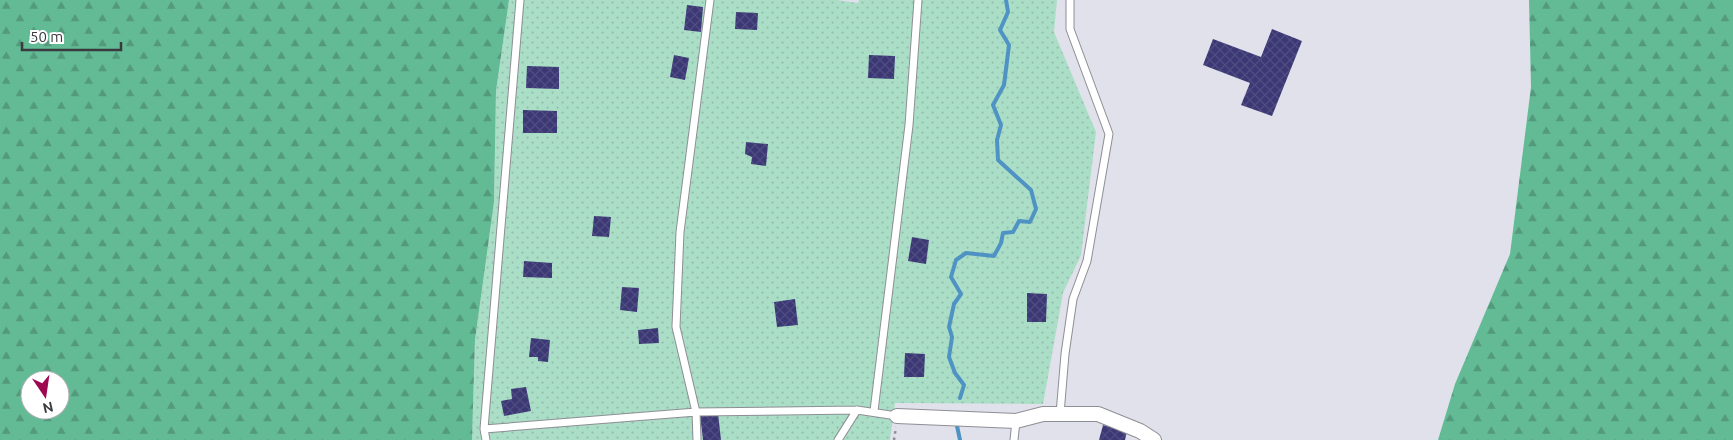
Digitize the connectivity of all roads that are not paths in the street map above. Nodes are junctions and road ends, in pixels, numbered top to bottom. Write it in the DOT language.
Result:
graph roads {
  1 [pos="520,0"];
  2 [pos="710,0"];
  3 [pos="918,0"];
  4 [pos="1070,0"];
  5 [pos="857,410"];
  6 [pos="874,411"];
  7 [pos="696,412"];
  8 [pos="1060,414"];
  9 [pos="897,416"];
  10 [pos="1016,421"];
  11 [pos="484,429"];
  12 [pos="486,440"];
  13 [pos="698,440"];
  14 [pos="838,440"];
  15 [pos="1014,440"];
  16 [pos="1154,440"];
  1 -- 11 [label="lane"];
  2 -- 7 [label="lane"];
  3 -- 6 [label="lane"];
  4 -- 8 [label="lane"];
  5 -- 6 [label="lane"];
  5 -- 7 [label="lane"];
  5 -- 14 [label="lane"];
  6 -- 9 [label="lane"];
  7 -- 11 [label="lane"];
  7 -- 13 [label="lane"];
  8 -- 10 [label="street"];
  8 -- 16 [label="street"];
  9 -- 10 [label="street"];
  10 -- 15 [label="lane"];
  11 -- 12 [label="lane"];
}
